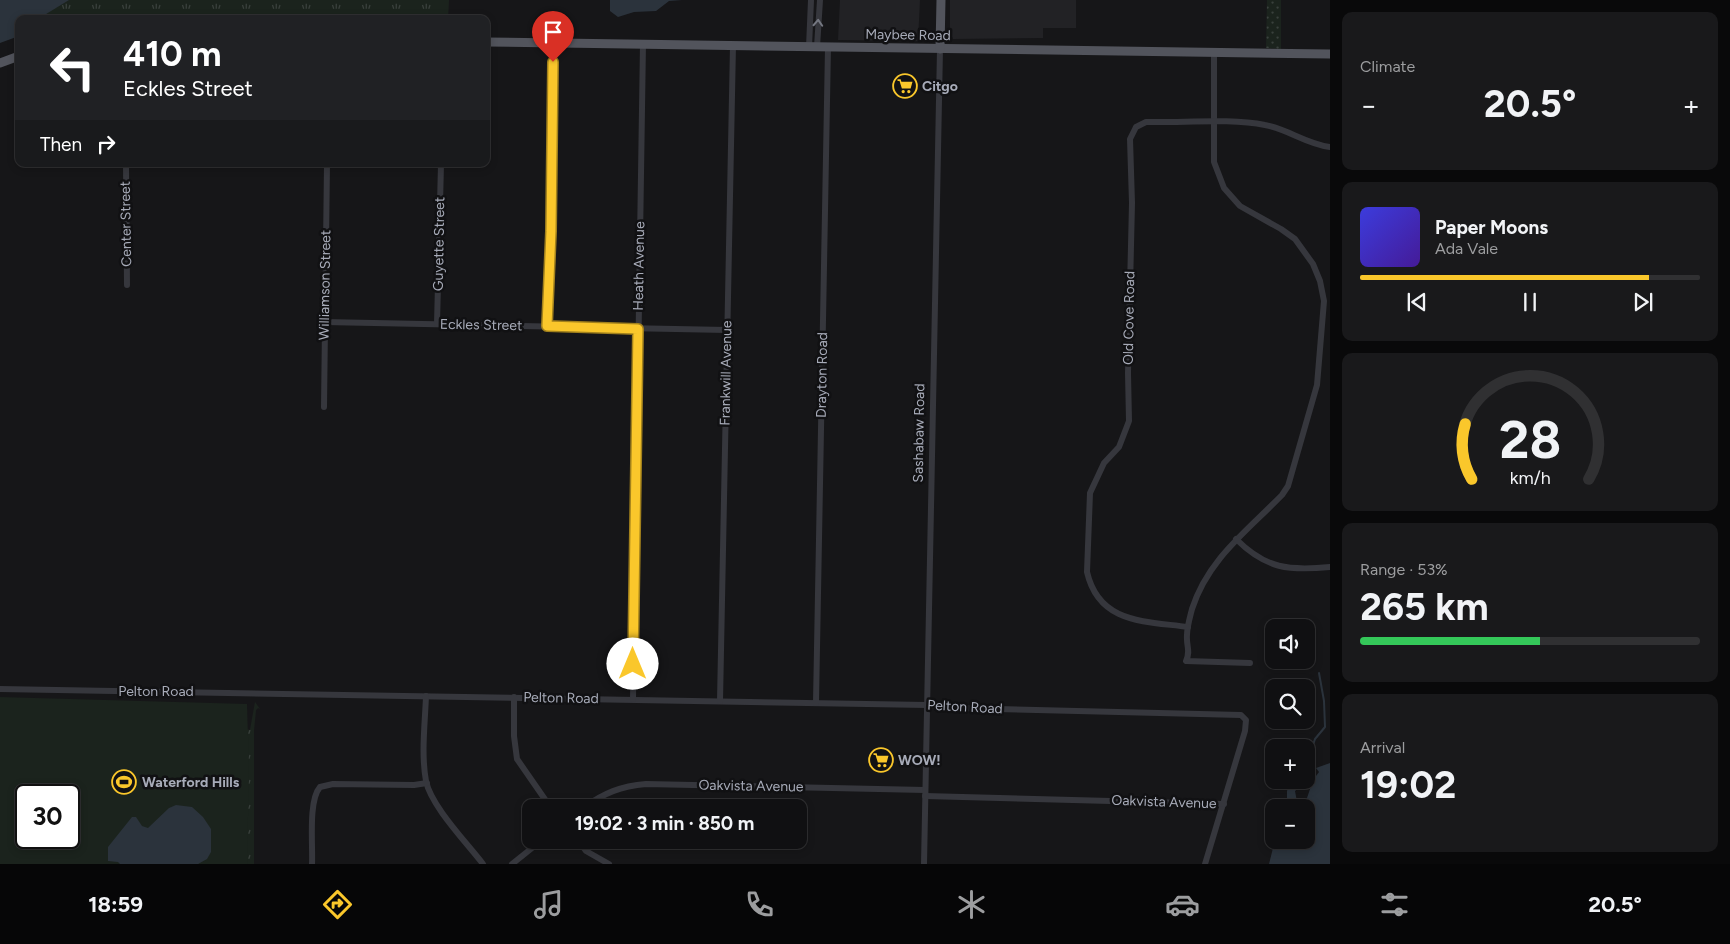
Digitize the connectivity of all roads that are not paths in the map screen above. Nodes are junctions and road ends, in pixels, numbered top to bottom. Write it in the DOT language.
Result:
graph roads {
  1 [pos="941,1"];
  2 [pos="811,3"];
  3 [pos="819,3"];
  4 [pos="490,42"];
  5 [pos="553,43"];
  6 [pos="643,43"];
  7 [pos="733,45"];
  8 [pos="813,47"];
  9 [pos="828,47"];
  10 [pos="940,49"];
  11 [pos="1214,53"];
  12 [pos="1330,54"];
  13 [pos="15,57"];
  14 [pos="0,63"];
  15 [pos="1213,123"];
  16 [pos="1330,147"];
  17 [pos="126,167"];
  18 [pos="328,167"];
  19 [pos="441,167"];
  20 [pos="127,285"];
  21 [pos="1327,303"];
  22 [pos="324,322"];
  23 [pos="437,324"];
  24 [pos="547,326"];
  25 [pos="638,329"];
  26 [pos="727,330"];
  27 [pos="324,407"];
  28 [pos="1236,539"];
  29 [pos="1330,567"];
  30 [pos="1188,627"];
  31 [pos="1250,663"];
  32 [pos="0,689"];
  33 [pos="426,696"];
  34 [pos="514,697"];
  35 [pos="633,699"];
  36 [pos="720,701"];
  37 [pos="816,703"];
  38 [pos="927,705"];
  39 [pos="427,783"];
  40 [pos="925,793"];
  41 [pos="545,799"];
  42 [pos="596,799"];
  43 [pos="1224,804"];
  44 [pos="531,849"];
  45 [pos="585,849"];
  46 [pos="312,864"];
  47 [pos="483,864"];
  48 [pos="512,864"];
  49 [pos="609,864"];
  50 [pos="924,864"];
  51 [pos="1205,864"];
  1 -- 10 [label="main road, Sashabaw Road"];
  2 -- 3 [label="street"];
  2 -- 8 [label="street"];
  8 -- 3 [label="street, one-way"];
  4 -- 5 [label="main road, Maybee Road"];
  5 -- 6 [label="main road, Maybee Road"];
  5 -- 24 [label="street"];
  6 -- 7 [label="main road, Maybee Road"];
  6 -- 25 [label="street, Heath Avenue"];
  7 -- 8 [label="main road, Maybee Road"];
  7 -- 26 [label="street, Frankwill Avenue"];
  8 -- 9 [label="main road, Maybee Road"];
  9 -- 10 [label="main road, Maybee Road"];
  9 -- 37 [label="street, Drayton Road"];
  10 -- 11 [label="main road, Maybee Road"];
  10 -- 38 [label="street, Sashabaw Road"];
  11 -- 12 [label="main road, Maybee Road"];
  11 -- 15 [label="street"];
  13 -- 14 [label="main road"];
  15 -- 16 [label="street, Old Cove Road"];
  15 -- 21 [label="street"];
  15 -- 30 [label="street, Old Cove Road"];
  17 -- 20 [label="street, Center Street"];
  18 -- 22 [label="street, Williamson Street"];
  19 -- 23 [label="street, Guyette Street"];
  21 -- 28 [label="street"];
  22 -- 23 [label="street, Eckles Street"];
  22 -- 27 [label="street, Williamson Street"];
  23 -- 24 [label="street, Eckles Street"];
  24 -- 25 [label="street, Eckles Street"];
  25 -- 26 [label="street, Eckles Street"];
  25 -- 35 [label="street, Heath Avenue"];
  26 -- 36 [label="street, Frankwill Avenue"];
  28 -- 29 [label="street"];
  28 -- 30 [label="street"];
  30 -- 31 [label="street"];
  32 -- 33 [label="street, Pelton Road"];
  33 -- 34 [label="street, Pelton Road"];
  33 -- 39 [label="street"];
  34 -- 35 [label="street, Pelton Road"];
  34 -- 41 [label="street"];
  35 -- 36 [label="street, Pelton Road"];
  36 -- 37 [label="street, Pelton Road"];
  37 -- 38 [label="street, Pelton Road"];
  38 -- 40 [label="street, Sashabaw Road"];
  38 -- 43 [label="street, Pelton Road"];
  39 -- 46 [label="street"];
  39 -- 47 [label="street"];
  40 -- 42 [label="street, Oakvista Avenue"];
  40 -- 43 [label="street, Oakvista Avenue"];
  40 -- 50 [label="street, Sashabaw Road"];
  43 -- 51 [label="street"];
  44 -- 48 [label="street"];
  45 -- 49 [label="street"];
}
